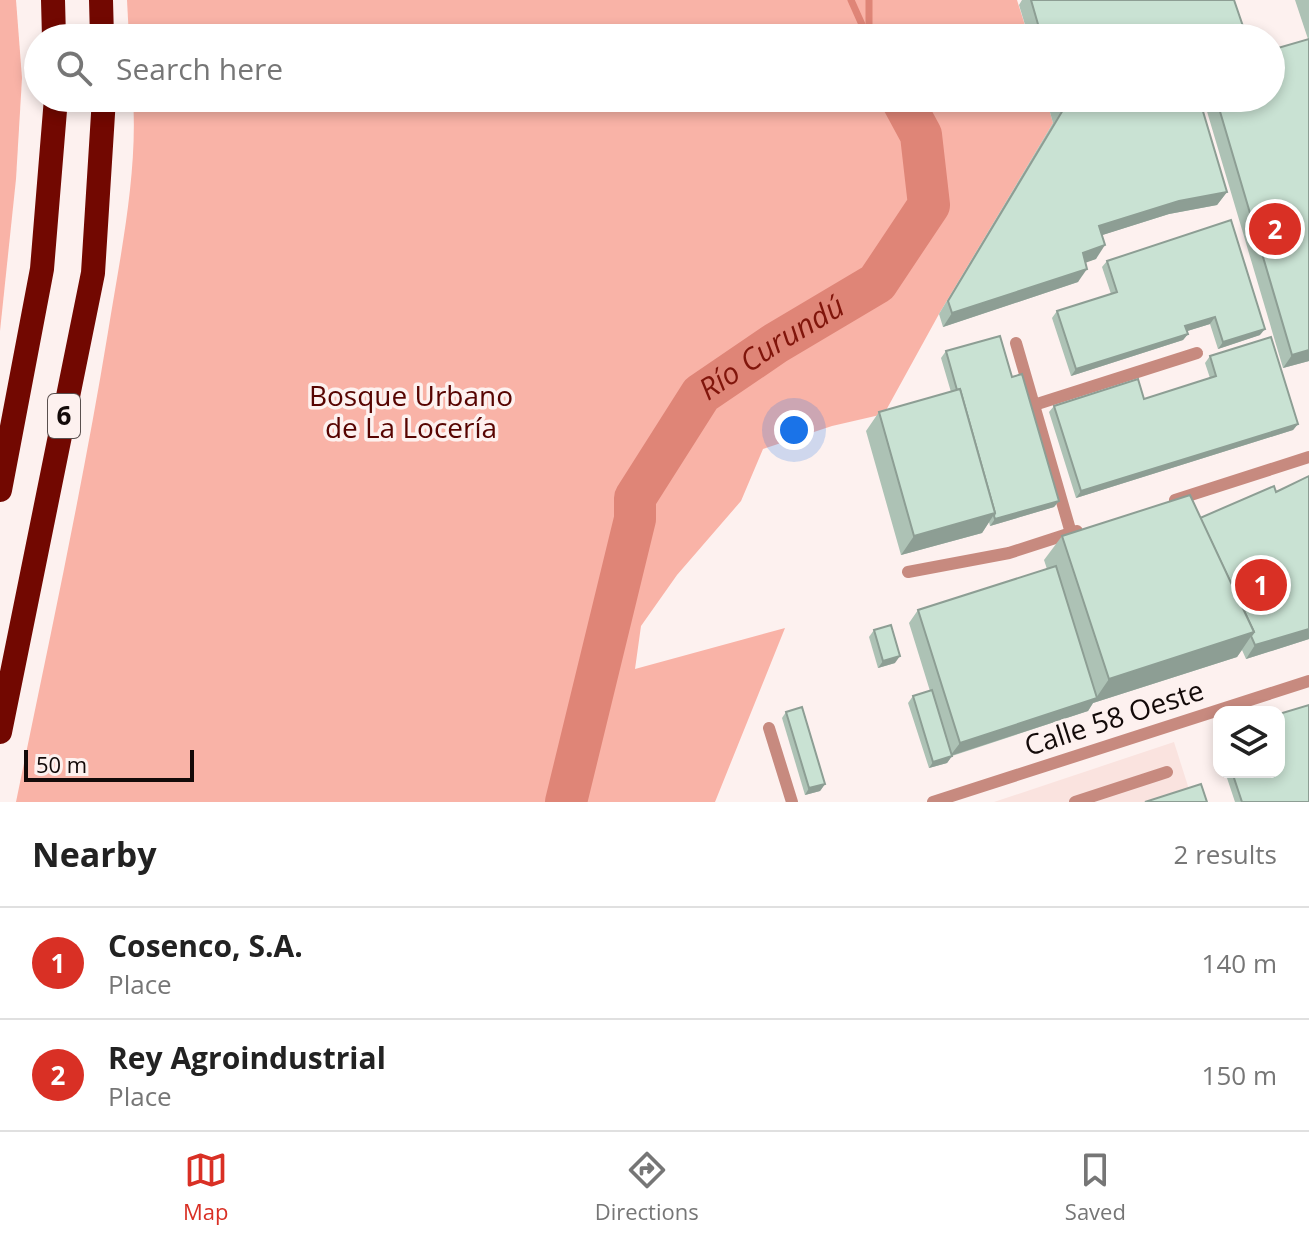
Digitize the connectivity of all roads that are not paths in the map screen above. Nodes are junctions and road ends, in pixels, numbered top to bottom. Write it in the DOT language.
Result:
graph roads {
  1 [pos="53,0"];
  2 [pos="101,0"];
  3 [pos="54,24"];
  4 [pos="102,24"];
  5 [pos="55,112"];
  6 [pos="103,112"];
  7 [pos="1016,343"];
  8 [pos="1197,353"];
  9 [pos="1034,405"];
  10 [pos="1309,457"];
  11 [pos="0,490"];
  12 [pos="1158,505"];
  13 [pos="1085,528"];
  14 [pos="1071,533"];
  15 [pos="908,572"];
  16 [pos="1309,681"];
  17 [pos="769,728"];
  18 [pos="0,732"];
  19 [pos="1167,772"];
  20 [pos="792,802"];
  21 [pos="933,802"];
  22 [pos="1075,802"];
  1 -- 3 [label="highway"];
  2 -- 4 [label="highway"];
  5 -- 11 [label="highway, 6"];
  6 -- 18 [label="highway, 6"];
  7 -- 9 [label="lane"];
  8 -- 9 [label="lane"];
  9 -- 14 [label="lane"];
  10 -- 12 [label="lane"];
  13 -- 14 [label="lane"];
  14 -- 15 [label="lane"];
  16 -- 21 [label="lane, Calle 58 Oeste"];
  17 -- 20 [label="lane"];
  19 -- 22 [label="lane"];
}
